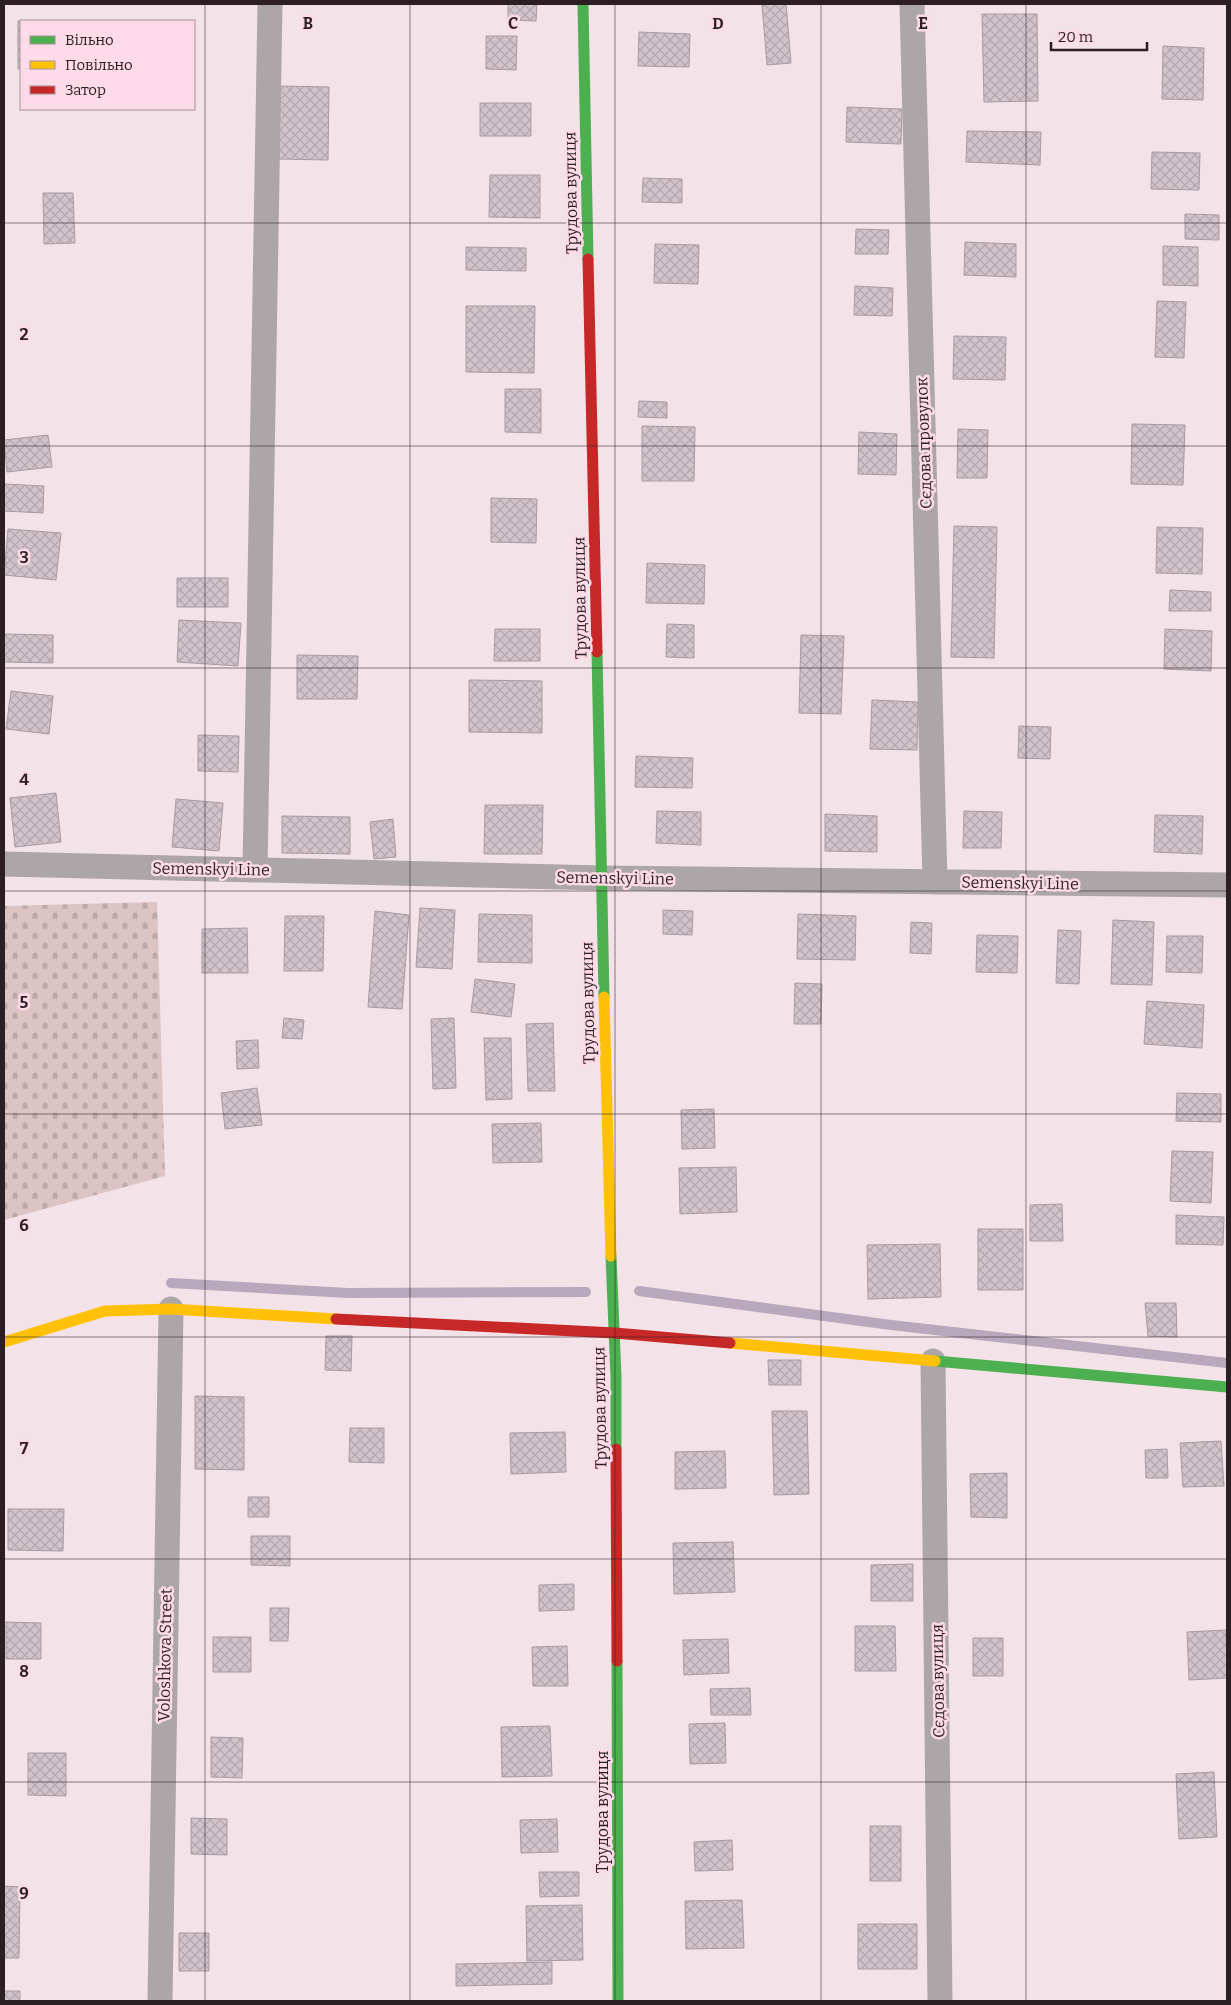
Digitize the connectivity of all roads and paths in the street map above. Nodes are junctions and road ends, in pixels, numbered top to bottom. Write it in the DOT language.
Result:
graph roads {
  1 [pos="270,4"];
  2 [pos="582,4"];
  3 [pos="912,4"];
  4 [pos="4,864"];
  5 [pos="255,870"];
  6 [pos="602,878"];
  7 [pos="935,882"];
  8 [pos="1227,885"];
  9 [pos="171,1309"];
  10 [pos="614,1333"];
  11 [pos="4,1342"];
  12 [pos="933,1361"];
  13 [pos="1227,1387"];
  14 [pos="160,2001"];
  15 [pos="618,2001"];
  16 [pos="940,2001"];
  1 -- 5 [label="street"];
  2 -- 6 [label="street, Трудова вулиця"];
  3 -- 7 [label="street, Сєдова провулок"];
  4 -- 5 [label="street, Semenskyi Line"];
  5 -- 6 [label="street, Semenskyi Line"];
  6 -- 7 [label="street, Semenskyi Line"];
  6 -- 10 [label="street, Трудова вулиця"];
  7 -- 8 [label="street, Semenskyi Line"];
  9 -- 10 [label="street"];
  9 -- 11 [label="street"];
  9 -- 14 [label="street, Voloshkova Street"];
  10 -- 12 [label="street"];
  10 -- 15 [label="street, Трудова вулиця"];
  12 -- 13 [label="street"];
  12 -- 16 [label="street, Сєдова вулиця"];
}
